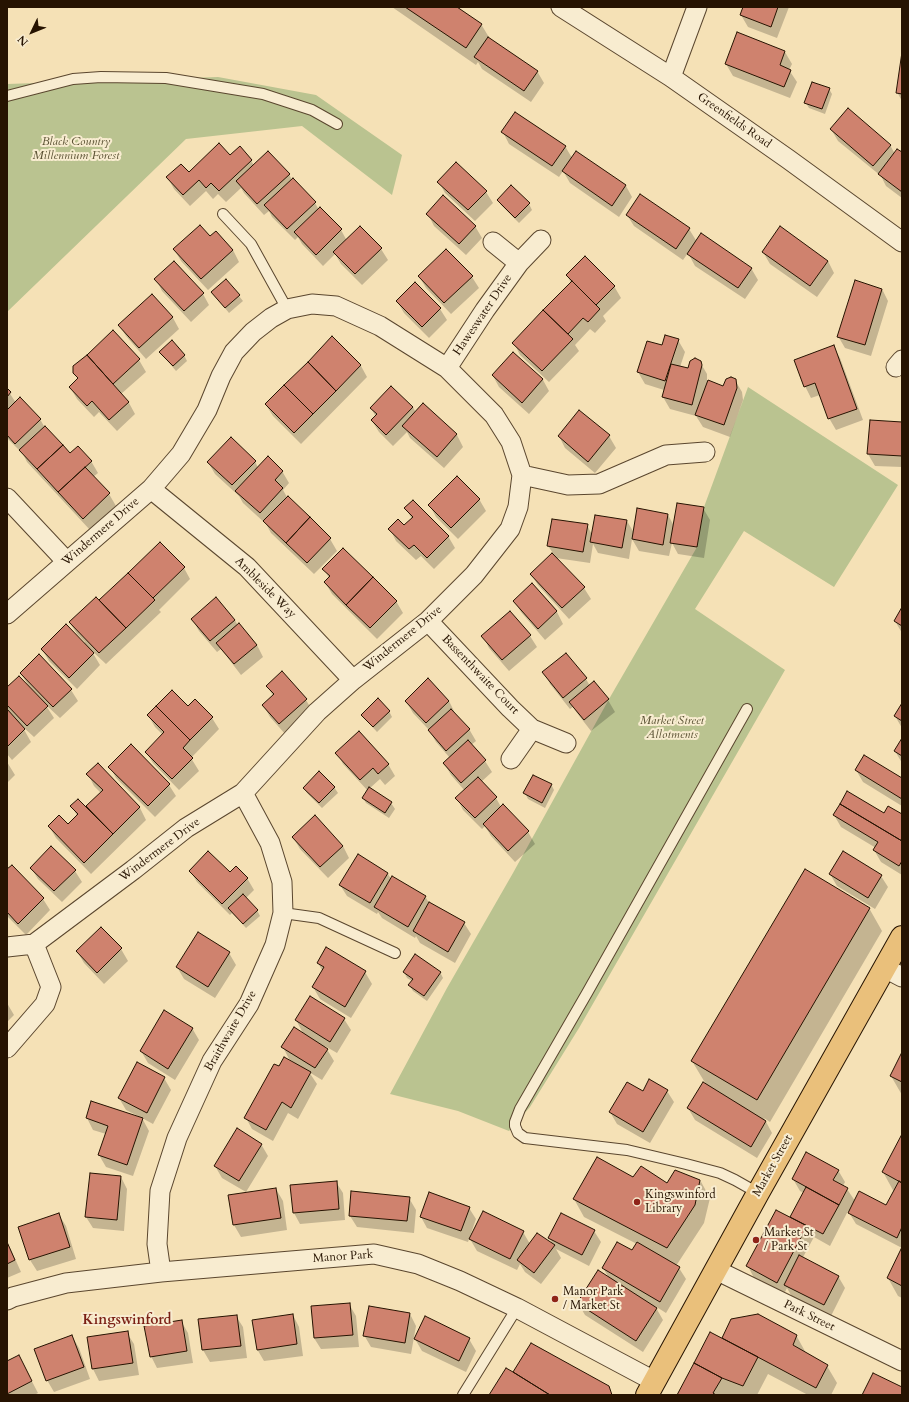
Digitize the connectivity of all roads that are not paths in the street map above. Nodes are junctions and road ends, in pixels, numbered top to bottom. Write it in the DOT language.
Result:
graph roads {
  1 [pos="562,7"];
  2 [pos="697,7"];
  3 [pos="671,77"];
  4 [pos="7,96"];
  5 [pos="337,124"];
  6 [pos="222,214"];
  7 [pos="541,240"];
  8 [pos="493,242"];
  9 [pos="902,242"];
  10 [pos="519,263"];
  11 [pos="287,309"];
  12 [pos="447,368"];
  13 [pos="705,452"];
  14 [pos="522,475"];
  15 [pos="151,489"];
  16 [pos="7,498"];
  17 [pos="67,562"];
  18 [pos="7,614"];
  19 [pos="428,621"];
  20 [pos="353,680"];
  21 [pos="747,709"];
  22 [pos="532,729"];
  23 [pos="566,744"];
  24 [pos="511,760"];
  25 [pos="243,793"];
  26 [pos="283,913"];
  27 [pos="902,937"];
  28 [pos="34,944"];
  29 [pos="7,947"];
  30 [pos="395,953"];
  31 [pos="894,972"];
  32 [pos="7,1048"];
  33 [pos="758,1193"];
  34 [pos="716,1270"];
  35 [pos="161,1272"];
  36 [pos="7,1300"];
  37 [pos="517,1308"];
  38 [pos="902,1361"];
  39 [pos="650,1388"];
  40 [pos="463,1395"];
  1 -- 3 [label="street, Greenfields Road"];
  2 -- 3 [label="street"];
  3 -- 9 [label="street, Greenfields Road"];
  4 -- 5 [label="lane"];
  6 -- 11 [label="lane"];
  7 -- 10 [label="street, Haweswater Drive"];
  8 -- 10 [label="street, Haweswater Drive"];
  10 -- 12 [label="street, Haweswater Drive"];
  11 -- 12 [label="street, Windermere Drive"];
  11 -- 15 [label="street, Windermere Drive"];
  12 -- 14 [label="street, Windermere Drive"];
  13 -- 14 [label="street"];
  14 -- 19 [label="street, Windermere Drive"];
  15 -- 17 [label="street, Windermere Drive"];
  15 -- 20 [label="street, Ambleside Way"];
  16 -- 17 [label="street"];
  17 -- 18 [label="street, Windermere Drive"];
  19 -- 20 [label="street, Windermere Drive"];
  19 -- 22 [label="street, Bassenthwaite Court"];
  20 -- 25 [label="street, Windermere Drive"];
  21 -- 33 [label="lane"];
  22 -- 23 [label="street, Bassenthwaite Court"];
  22 -- 24 [label="street"];
  25 -- 26 [label="street, Braithwaite Drive"];
  25 -- 28 [label="street, Windermere Drive"];
  26 -- 30 [label="lane"];
  26 -- 35 [label="street, Braithwaite Drive"];
  27 -- 31 [label="highway, Market Street"];
  28 -- 29 [label="street"];
  28 -- 32 [label="street"];
  31 -- 33 [label="highway, Market Street"];
  33 -- 34 [label="highway, Market Street"];
  34 -- 38 [label="street, Park Street"];
  34 -- 39 [label="highway, Market Street"];
  35 -- 36 [label="street, Manor Park"];
  35 -- 37 [label="street, Manor Park"];
  37 -- 39 [label="street, Manor Park"];
  37 -- 40 [label="lane"];
}
